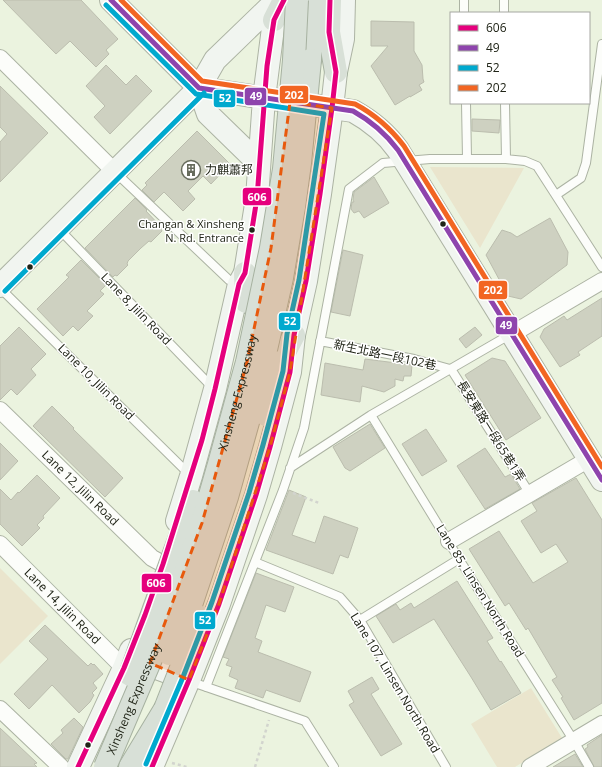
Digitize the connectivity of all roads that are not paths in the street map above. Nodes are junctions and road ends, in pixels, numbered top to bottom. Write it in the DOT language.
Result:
graph roads {
  1 [pos="111,0"];
  2 [pos="297,0"];
  3 [pos="312,0"];
  4 [pos="330,0"];
  5 [pos="344,0"];
  6 [pos="464,0"];
  7 [pos="504,0"];
  8 [pos="276,6"];
  9 [pos="464,12"];
  10 [pos="504,12"];
  11 [pos="602,44"];
  12 [pos="0,58"];
  13 [pos="336,72"];
  14 [pos="198,88"];
  15 [pos="264,98"];
  16 [pos="466,104"];
  17 [pos="505,104"];
  18 [pos="332,108"];
  19 [pos="467,158"];
  20 [pos="259,159"];
  21 [pos="506,159"];
  22 [pos="405,161"];
  23 [pos="115,172"];
  24 [pos="556,195"];
  25 [pos="58,228"];
  26 [pos="602,267"];
  27 [pos="602,280"];
  28 [pos="243,286"];
  29 [pos="0,287"];
  30 [pos="512,334"];
  31 [pos="294,335"];
  32 [pos="320,341"];
  33 [pos="451,369"];
  34 [pos="215,389"];
  35 [pos="0,410"];
  36 [pos="371,414"];
  37 [pos="589,459"];
  38 [pos="290,468"];
  39 [pos="191,476"];
  40 [pos="602,480"];
  41 [pos="530,494"];
  42 [pos="449,541"];
  43 [pos="0,544"];
  44 [pos="459,559"];
  45 [pos="255,562"];
  46 [pos="163,564"];
  47 [pos="360,620"];
  48 [pos="151,666"];
  49 [pos="124,668"];
  50 [pos="197,684"];
  51 [pos="0,709"];
  52 [pos="602,724"];
  53 [pos="574,741"];
  54 [pos="85,761"];
  55 [pos="61,767"];
  56 [pos="105,767"];
  57 [pos="119,767"];
  58 [pos="130,767"];
  59 [pos="152,767"];
  60 [pos="334,767"];
  61 [pos="446,767"];
  62 [pos="530,767"];
  63 [pos="589,767"];
  1 -- 14 [label="street"];
  2 -- 56 [label="highway, Xinsheng Expressway, bridge"];
  3 -- 57 [label="highway, Xinsheng Expressway, bridge"];
  4 -- 13 [label="highway"];
  5 -- 13 [label="street"];
  6 -- 9 [label="lane"];
  7 -- 10 [label="lane"];
  8 -- 14 [label="street"];
  8 -- 15 [label="street"];
  11 -- 24 [label="lane"];
  12 -- 23 [label="street"];
  13 -- 18 [label="street"];
  14 -- 15 [label="street"];
  14 -- 20 [label="street"];
  14 -- 23 [label="street"];
  15 -- 18 [label="street"];
  15 -- 20 [label="street"];
  16 -- 19 [label="lane"];
  17 -- 21 [label="lane"];
  18 -- 22 [label="street"];
  18 -- 31 [label="street"];
  19 -- 21 [label="lane"];
  19 -- 22 [label="lane"];
  20 -- 28 [label="street"];
  21 -- 24 [label="lane"];
  22 -- 30 [label="street"];
  22 -- 32 [label="lane"];
  23 -- 25 [label="street"];
  23 -- 28 [label="lane"];
  24 -- 26 [label="lane"];
  25 -- 29 [label="street"];
  25 -- 34 [label="lane, Lane 8, Jilin Road"];
  27 -- 30 [label="street"];
  28 -- 34 [label="street"];
  28 -- 54 [label="highway, bridge"];
  29 -- 39 [label="lane, Lane 10, Jilin Road"];
  30 -- 33 [label="lane"];
  30 -- 37 [label="street"];
  31 -- 50 [label="street"];
  31 -- 58 [label="highway, bridge"];
  32 -- 33 [label="lane, 新生北路一段102巷"];
  32 -- 38 [label="lane"];
  33 -- 36 [label="lane"];
  33 -- 41 [label="lane, 長安東路一段65巷1弄"];
  34 -- 39 [label="street"];
  35 -- 46 [label="street, Lane 12, Jilin Road"];
  36 -- 38 [label="lane"];
  36 -- 42 [label="lane, Lane 85, Linsen North Road"];
  37 -- 40 [label="street"];
  37 -- 41 [label="street"];
  38 -- 45 [label="lane"];
  39 -- 46 [label="street"];
  41 -- 42 [label="street"];
  42 -- 44 [label="lane, Lane 85, Linsen North Road"];
  43 -- 49 [label="street, Lane 14, Jilin Road"];
  44 -- 47 [label="lane"];
  44 -- 53 [label="lane, Lane 85, Linsen North Road"];
  45 -- 47 [label="lane, Lane 107, Linsen North Road"];
  45 -- 50 [label="lane"];
  46 -- 48 [label="street"];
  46 -- 49 [label="street"];
  47 -- 61 [label="lane, Lane 107, Linsen North Road"];
  48 -- 50 [label="street"];
  48 -- 54 [label="street"];
  49 -- 54 [label="street"];
  50 -- 59 [label="street"];
  50 -- 60 [label="lane"];
  51 -- 55 [label="street"];
  52 -- 53 [label="street"];
  53 -- 62 [label="street"];
  53 -- 63 [label="lane, Lane 85, Linsen North Road"];
}
